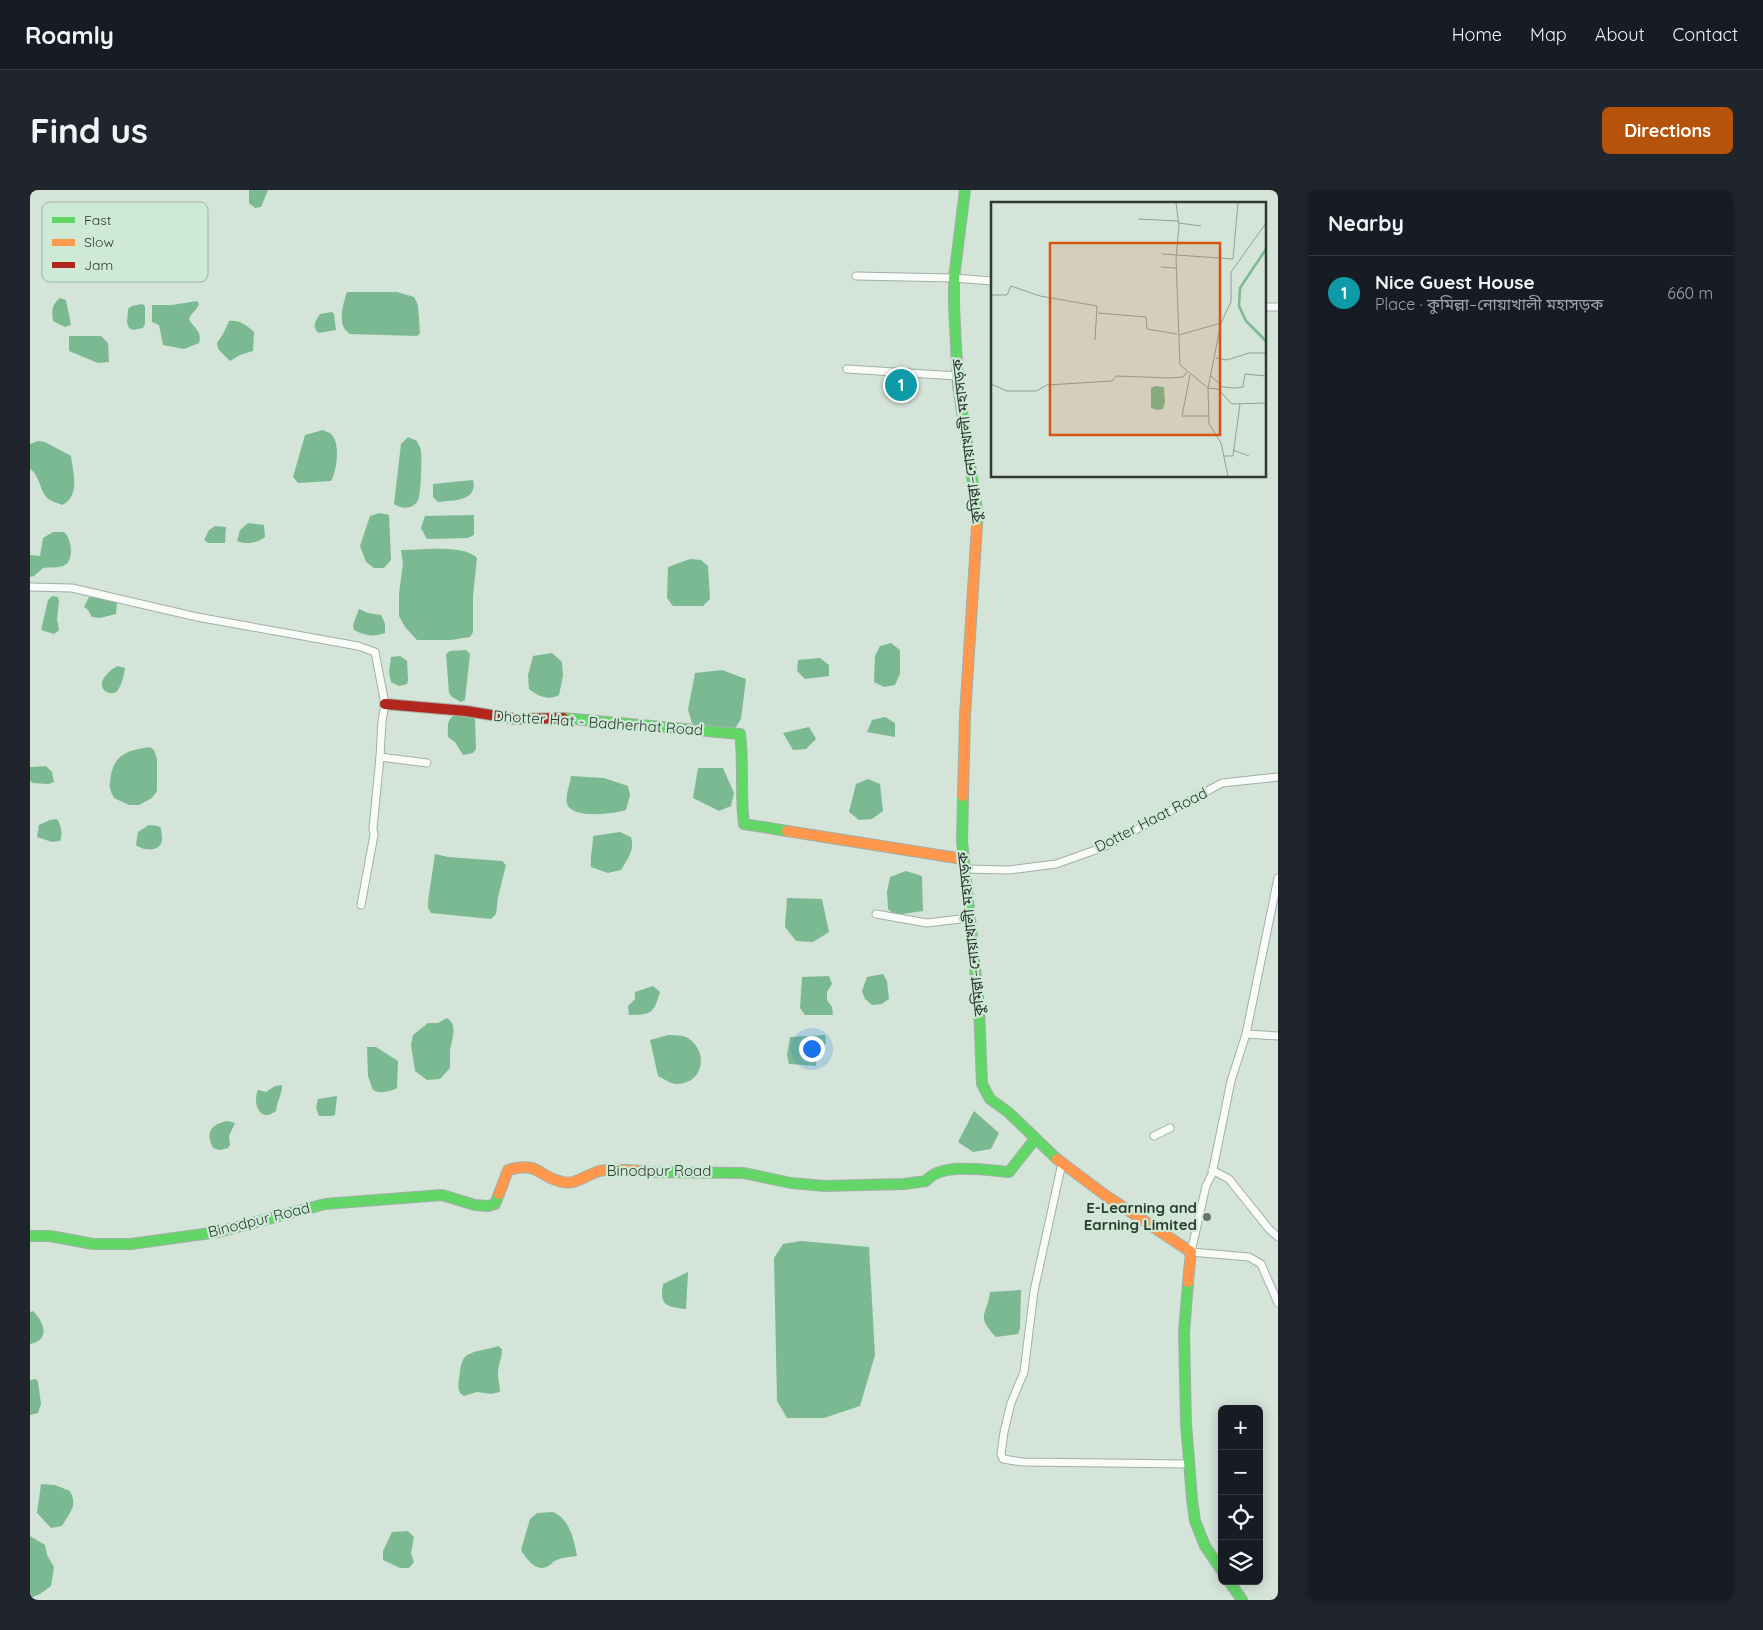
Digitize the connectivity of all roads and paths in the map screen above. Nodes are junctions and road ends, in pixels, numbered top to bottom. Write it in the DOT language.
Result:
graph roads {
  1 [pos="965,190"];
  2 [pos="856,276"];
  3 [pos="954,278"];
  4 [pos="991,281"];
  5 [pos="846,368"];
  6 [pos="958,376"];
  7 [pos="30,587"];
  8 [pos="385,704"];
  9 [pos="380,757"];
  10 [pos="427,762"];
  11 [pos="1278,777"];
  12 [pos="964,864"];
  13 [pos="1278,878"];
  14 [pos="360,905"];
  15 [pos="876,914"];
  16 [pos="970,918"];
  17 [pos="1246,1034"];
  18 [pos="1278,1036"];
  19 [pos="1170,1128"];
  20 [pos="1154,1136"];
  21 [pos="1035,1139"];
  22 [pos="1062,1163"];
  23 [pos="1212,1172"];
  24 [pos="30,1236"];
  25 [pos="1278,1237"];
  26 [pos="1191,1252"];
  27 [pos="1278,1303"];
  28 [pos="1189,1464"];
  29 [pos="1218,1565"];
  30 [pos="1232,1585"];
  31 [pos="1242,1600"];
  1 -- 3 [label="main road, কুমিল্লা–নোয়াখালী মহাসড়ক"];
  2 -- 3 [label="street"];
  3 -- 4 [label="street"];
  3 -- 6 [label="main road, কুমিল্লা–নোয়াখালী মহাসড়ক"];
  5 -- 6 [label="street"];
  6 -- 12 [label="main road, কুমিল্লা–নোয়াখালী মহাসড়ক"];
  7 -- 8 [label="street"];
  8 -- 9 [label="street"];
  8 -- 12 [label="main road, Dhotter Hat - Badherhat Road"];
  9 -- 10 [label="street"];
  9 -- 14 [label="street"];
  11 -- 12 [label="street, Dotter Haat Road"];
  12 -- 16 [label="main road, কুমিল্লা–নোয়াখালী মহাসড়ক"];
  13 -- 17 [label="street"];
  15 -- 16 [label="street"];
  16 -- 21 [label="main road, কুমিল্লা–নোয়াখালী মহাসড়ক"];
  17 -- 18 [label="street"];
  17 -- 23 [label="street"];
  19 -- 20 [label="street"];
  21 -- 22 [label="main road, কুমিল্লা–নোয়াখালী মহাসড়ক"];
  21 -- 24 [label="main road, Binodpur Road"];
  22 -- 26 [label="main road, কুমিল্লা–নোয়াখালী মহাসড়ক"];
  22 -- 28 [label="street"];
  23 -- 25 [label="street"];
  23 -- 26 [label="street"];
  26 -- 27 [label="street"];
  26 -- 28 [label="main road"];
  28 -- 29 [label="main road"];
  30 -- 31 [label="main road"];
}
